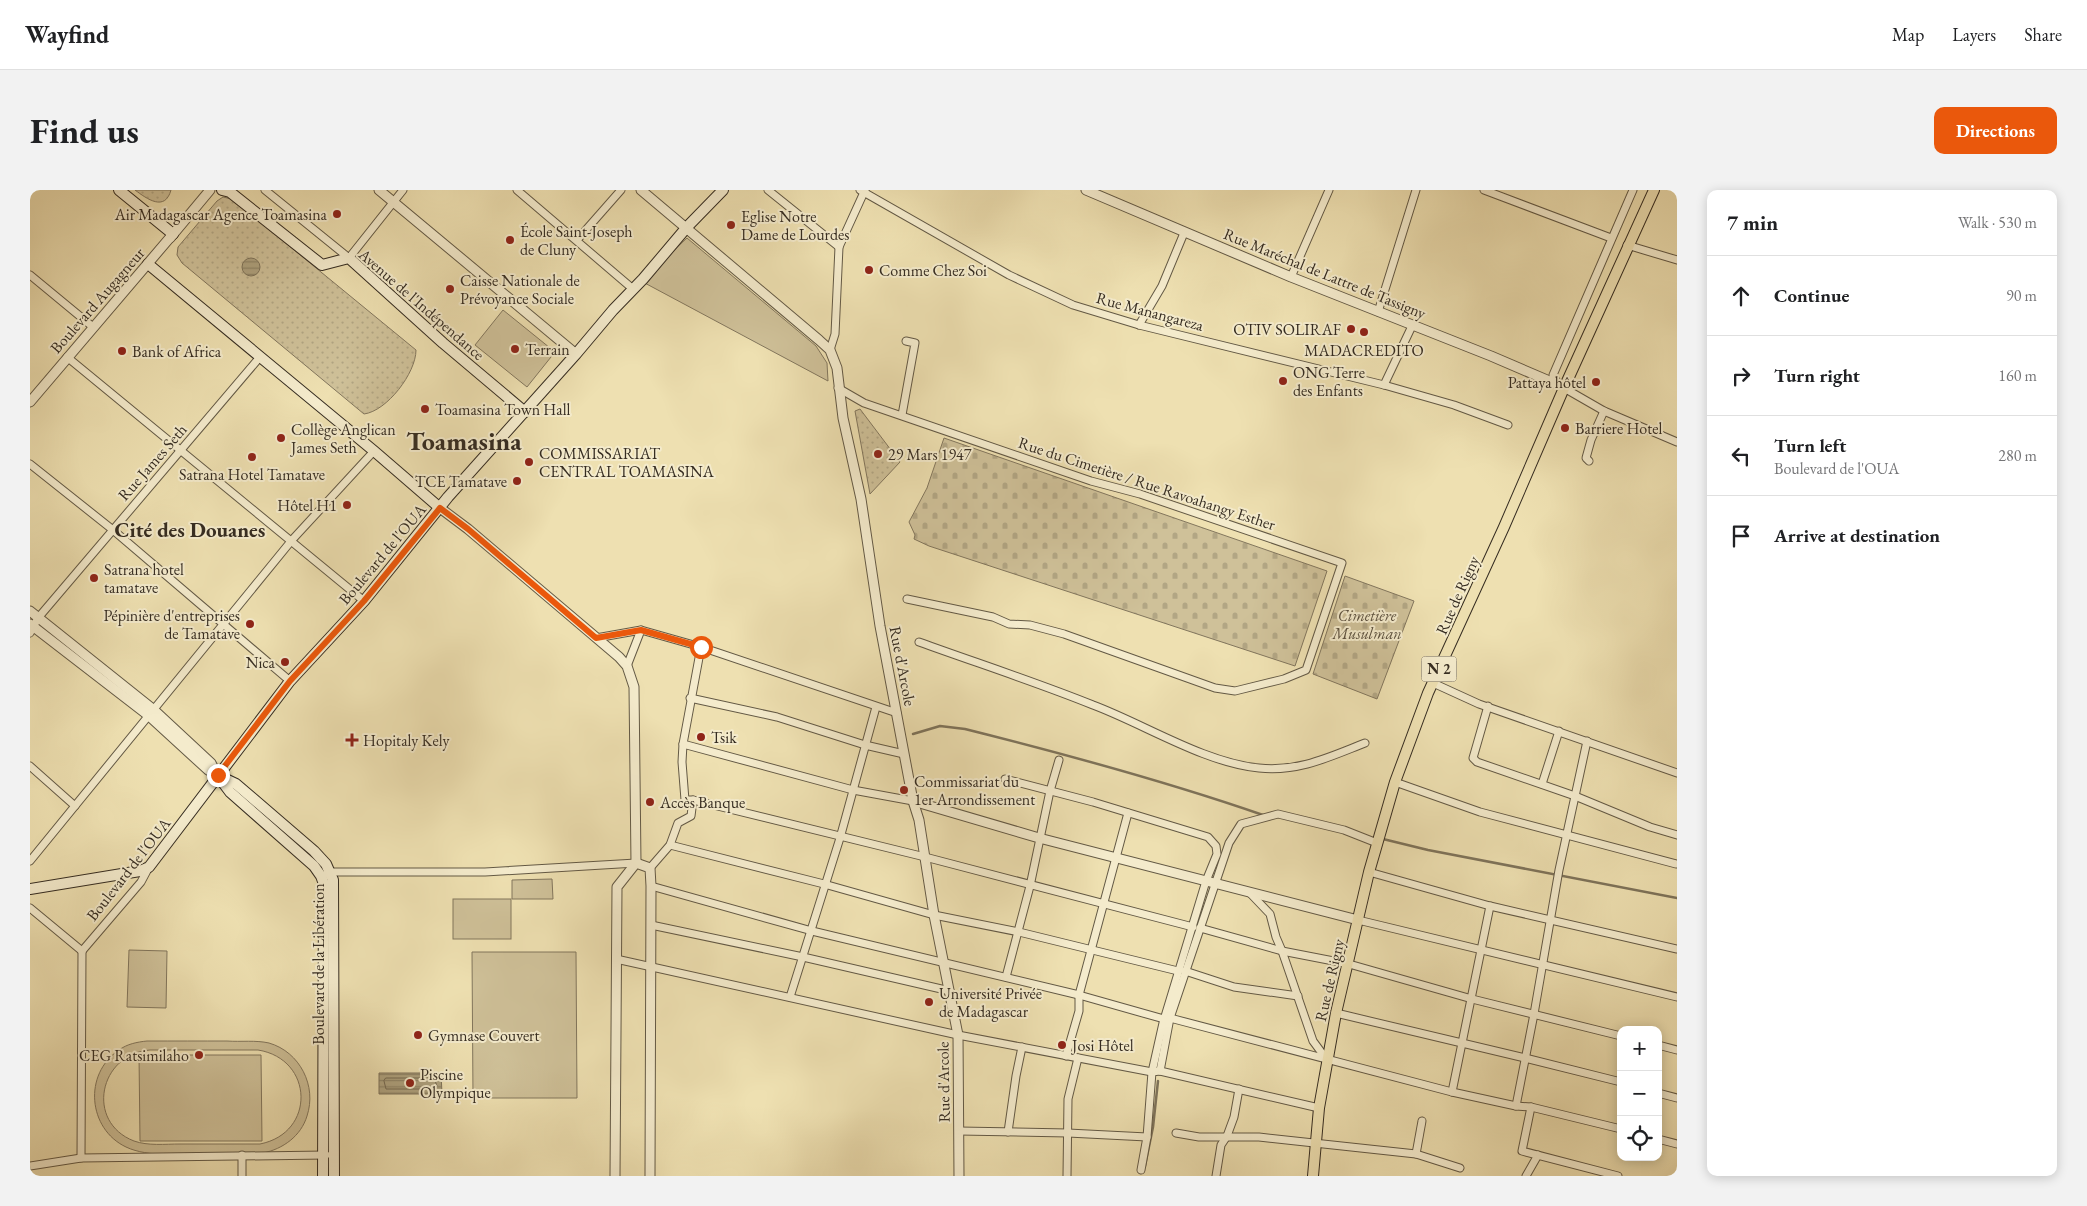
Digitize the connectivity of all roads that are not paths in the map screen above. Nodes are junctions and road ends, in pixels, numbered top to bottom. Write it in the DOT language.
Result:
graph roads {
  1 [pos="119,190"];
  2 [pos="210,190"];
  3 [pos="222,190"];
  4 [pos="265,190"];
  5 [pos="380,190"];
  6 [pos="403,190"];
  7 [pos="516,190"];
  8 [pos="621,190"];
  9 [pos="641,190"];
  10 [pos="723,190"];
  11 [pos="768,190"];
  12 [pos="1086,190"];
  13 [pos="1329,190"];
  14 [pos="1416,190"];
  15 [pos="1484,190"];
  16 [pos="1633,190"];
  17 [pos="1654,190"];
  18 [pos="862,191"];
  19 [pos="393,202"];
  20 [pos="687,227"];
  21 [pos="1184,232"];
  22 [pos="170,238"];
  23 [pos="1611,238"];
  24 [pos="576,240"];
  25 [pos="1627,245"];
  26 [pos="839,247"];
  27 [pos="348,258"];
  28 [pos="1677,260"];
  29 [pos="148,264"];
  30 [pos="30,275"];
  31 [pos="1291,277"];
  32 [pos="633,289"];
  33 [pos="1378,312"];
  34 [pos="1139,325"];
  35 [pos="1412,326"];
  36 [pos="94,327"];
  37 [pos="906,341"];
  38 [pos="830,350"];
  39 [pos="576,354"];
  40 [pos="67,357"];
  41 [pos="260,357"];
  42 [pos="1384,385"];
  43 [pos="1559,386"];
  44 [pos="838,388"];
  45 [pos="34,391"];
  46 [pos="30,402"];
  47 [pos="1604,411"];
  48 [pos="524,412"];
  49 [pos="902,415"];
  50 [pos="1508,425"];
  51 [pos="1677,442"];
  52 [pos="182,449"];
  53 [pos="374,451"];
  54 [pos="1589,461"];
  55 [pos="30,464"];
  56 [pos="440,508"];
  57 [pos="113,530"];
  58 [pos="292,540"];
  59 [pos="907,599"];
  60 [pos="364,601"];
  61 [pos="30,611"];
  62 [pos="38,618"];
  63 [pos="224,624"];
  64 [pos="31,628"];
  65 [pos="641,630"];
  66 [pos="596,638"];
  67 [pos="918,642"];
  68 [pos="701,647"];
  69 [pos="627,666"];
  70 [pos="290,681"];
  71 [pos="1433,683"];
  72 [pos="690,698"];
  73 [pos="1488,706"];
  74 [pos="876,707"];
  75 [pos="152,713"];
  76 [pos="897,713"];
  77 [pos="1559,730"];
  78 [pos="1587,741"];
  79 [pos="1365,743"];
  80 [pos="683,744"];
  81 [pos="865,745"];
  82 [pos="904,754"];
  83 [pos="1059,760"];
  84 [pos="30,766"];
  85 [pos="1677,773"];
  86 [pos="218,775"];
  87 [pos="1005,780"];
  88 [pos="1395,782"];
  89 [pos="1542,784"];
  90 [pos="854,790"];
  91 [pos="1050,791"];
  92 [pos="1575,796"];
  93 [pos="693,800"];
  94 [pos="913,801"];
  95 [pos="75,806"];
  96 [pos="1128,813"];
  97 [pos="1566,835"];
  98 [pos="1677,835"];
  99 [pos="840,838"];
  100 [pos="1039,838"];
  101 [pos="1377,843"];
  102 [pos="670,845"];
  103 [pos="925,857"];
  104 [pos="1116,858"];
  105 [pos="30,861"];
  106 [pos="636,863"];
  107 [pos="1676,864"];
  108 [pos="149,867"];
  109 [pos="650,868"];
  110 [pos="1369,872"];
  111 [pos="326,874"];
  112 [pos="1211,883"];
  113 [pos="824,884"];
  114 [pos="651,886"];
  115 [pos="1030,886"];
  116 [pos="30,890"];
  117 [pos="1249,892"];
  118 [pos="1103,904"];
  119 [pos="1490,906"];
  120 [pos="30,908"];
  121 [pos="934,915"];
  122 [pos="1550,919"];
  123 [pos="1358,920"];
  124 [pos="651,926"];
  125 [pos="1196,928"];
  126 [pos="812,931"];
  127 [pos="1019,932"];
  128 [pos="1677,949"];
  129 [pos="1282,950"];
  130 [pos="82,951"];
  131 [pos="1091,951"];
  132 [pos="1480,951"];
  133 [pos="803,957"];
  134 [pos="616,959"];
  135 [pos="945,963"];
  136 [pos="1348,964"];
  137 [pos="1542,965"];
  138 [pos="651,966"];
  139 [pos="1182,971"];
  140 [pos="1006,977"];
  141 [pos="950,991"];
  142 [pos="1079,995"];
  143 [pos="1298,996"];
  144 [pos="790,997"];
  145 [pos="1677,997"];
  146 [pos="1472,999"];
  147 [pos="1336,1014"];
  148 [pos="1534,1014"];
  149 [pos="1167,1018"];
  150 [pos="958,1035"];
  151 [pos="1617,1035"];
  152 [pos="1463,1043"];
  153 [pos="1662,1046"];
  154 [pos="1022,1047"];
  155 [pos="1677,1050"];
  156 [pos="1066,1056"];
  157 [pos="1078,1058"];
  158 [pos="1526,1058"];
  159 [pos="1327,1060"];
  160 [pos="1156,1072"];
  161 [pos="1617,1081"];
  162 [pos="1239,1089"];
  163 [pos="1452,1092"];
  164 [pos="1662,1094"];
  165 [pos="1677,1098"];
  166 [pos="1516,1106"];
  167 [pos="1531,1107"];
  168 [pos="1319,1108"];
  169 [pos="1422,1121"];
  170 [pos="1617,1128"];
  171 [pos="959,1131"];
  172 [pos="1008,1132"];
  173 [pos="1068,1133"];
  174 [pos="1176,1133"];
  175 [pos="1227,1136"];
  176 [pos="1147,1137"];
  177 [pos="1662,1140"];
  178 [pos="1317,1142"];
  179 [pos="1677,1144"];
  180 [pos="1416,1154"];
  181 [pos="242,1155"];
  182 [pos="328,1155"];
  183 [pos="1538,1155"];
  184 [pos="80,1158"];
  185 [pos="30,1166"];
  186 [pos="1460,1168"];
  187 [pos="1588,1168"];
  188 [pos="1141,1170"];
  189 [pos="242,1176"];
  190 [pos="323,1176"];
  191 [pos="334,1176"];
  192 [pos="615,1176"];
  193 [pos="650,1176"];
  194 [pos="959,1176"];
  195 [pos="1067,1176"];
  196 [pos="1216,1176"];
  197 [pos="1313,1176"];
  198 [pos="1526,1176"];
  199 [pos="1585,1176"];
  200 [pos="1618,1176"];
  1 -- 22 [label="main road"];
  2 -- 22 [label="street, Boulevard Augagneur"];
  3 -- 27 [label="main road, Avenue de l'Indépendance"];
  4 -- 27 [label="street"];
  5 -- 19 [label="street"];
  6 -- 19 [label="street"];
  7 -- 24 [label="street"];
  8 -- 24 [label="street"];
  9 -- 20 [label="street"];
  10 -- 20 [label="main road, Boulevard de l'OUA"];
  11 -- 26 [label="street"];
  12 -- 21 [label="street, Rue Maréchal de Lattre de Tassigny"];
  13 -- 31 [label="street"];
  14 -- 33 [label="street"];
  15 -- 23 [label="street"];
  16 -- 23 [label="street"];
  17 -- 25 [label="main road, Rue de Rigny / N 2"];
  18 -- 26 [label="street"];
  18 -- 34 [label="street, Rue Manangareza"];
  19 -- 27 [label="street"];
  19 -- 39 [label="street"];
  20 -- 32 [label="main road, Boulevard de l'OUA"];
  20 -- 38 [label="street"];
  21 -- 31 [label="street, Rue Maréchal de Lattre de Tassigny"];
  21 -- 34 [label="street"];
  22 -- 29 [label="street, Boulevard Augagneur"];
  23 -- 43 [label="street"];
  24 -- 32 [label="street"];
  25 -- 28 [label="street"];
  25 -- 43 [label="main road, Rue de Rigny / N 2"];
  26 -- 38 [label="street"];
  27 -- 48 [label="main road, Avenue de l'Indépendance"];
  29 -- 36 [label="street, Boulevard Augagneur"];
  29 -- 41 [label="main road"];
  30 -- 36 [label="street"];
  31 -- 33 [label="street, Rue Maréchal de Lattre de Tassigny"];
  32 -- 39 [label="main road, Boulevard de l'OUA"];
  33 -- 35 [label="street, Rue Maréchal de Lattre de Tassigny"];
  34 -- 42 [label="street, Rue Manangareza"];
  35 -- 42 [label="street"];
  35 -- 43 [label="street, Rue Maréchal de Lattre de Tassigny"];
  36 -- 40 [label="street, Boulevard Augagneur"];
  37 -- 49 [label="street"];
  38 -- 44 [label="street, Rue d'Arcole"];
  39 -- 48 [label="main road, Boulevard de l'OUA"];
  40 -- 45 [label="street, Boulevard Augagneur"];
  40 -- 52 [label="street"];
  41 -- 52 [label="street, Rue James Seth"];
  41 -- 53 [label="main road"];
  42 -- 50 [label="street, Rue Manangareza"];
  43 -- 47 [label="street"];
  43 -- 71 [label="main road, Rue de Rigny / N 2"];
  44 -- 49 [label="street, Rue du Cimetière / Rue Ravoahangy Esther"];
  44 -- 76 [label="street, Rue d'Arcole"];
  45 -- 46 [label="street, Boulevard Augagneur"];
  47 -- 51 [label="street"];
  47 -- 54 [label="street"];
  48 -- 56 [label="main road, Boulevard de l'OUA"];
  49 -- 59 [label="street, Rue du Cimetière / Rue Ravoahangy Esther"];
  52 -- 57 [label="street, Rue James Seth"];
  52 -- 58 [label="street"];
  53 -- 56 [label="main road"];
  53 -- 58 [label="street"];
  55 -- 57 [label="street"];
  56 -- 60 [label="main road, Boulevard de l'OUA"];
  56 -- 66 [label="street"];
  57 -- 62 [label="street, Rue James Seth"];
  57 -- 63 [label="street"];
  58 -- 60 [label="street"];
  58 -- 63 [label="street"];
  60 -- 70 [label="main road, Boulevard de l'OUA"];
  61 -- 62 [label="street, Boulevard de la Libération"];
  62 -- 64 [label="street, Rue James Seth"];
  62 -- 75 [label="street, Boulevard de la Libération"];
  63 -- 70 [label="street"];
  63 -- 75 [label="street"];
  64 -- 75 [label="street, Boulevard de la Libération"];
  65 -- 66 [label="street"];
  65 -- 68 [label="street"];
  65 -- 69 [label="street"];
  66 -- 69 [label="street"];
  67 -- 79 [label="street"];
  68 -- 72 [label="street"];
  68 -- 74 [label="street"];
  69 -- 106 [label="street"];
  70 -- 86 [label="main road, Boulevard de l'OUA"];
  71 -- 73 [label="street"];
  71 -- 88 [label="main road, Rue de Rigny / N 2"];
  72 -- 80 [label="street"];
  72 -- 81 [label="street"];
  73 -- 77 [label="street"];
  73 -- 89 [label="street"];
  74 -- 76 [label="street"];
  74 -- 81 [label="street"];
  75 -- 86 [label="street, Boulevard de la Libération"];
  75 -- 95 [label="street"];
  76 -- 82 [label="street, Rue d'Arcole"];
  77 -- 78 [label="street"];
  77 -- 89 [label="street"];
  78 -- 85 [label="street"];
  78 -- 92 [label="street"];
  80 -- 90 [label="street"];
  80 -- 93 [label="street"];
  81 -- 82 [label="street"];
  81 -- 90 [label="street"];
  82 -- 94 [label="street, Rue d'Arcole"];
  83 -- 91 [label="street"];
  84 -- 95 [label="street"];
  86 -- 108 [label="main road, Boulevard de l'OUA"];
  86 -- 111 [label="main road, Boulevard de la Libération"];
  87 -- 91 [label="street"];
  88 -- 97 [label="street"];
  88 -- 101 [label="main road, Rue de Rigny / N 2"];
  89 -- 92 [label="street"];
  90 -- 94 [label="street"];
  90 -- 99 [label="street"];
  91 -- 96 [label="street"];
  91 -- 100 [label="street"];
  92 -- 97 [label="street"];
  92 -- 98 [label="street"];
  93 -- 99 [label="street"];
  93 -- 102 [label="street"];
  94 -- 100 [label="street"];
  94 -- 103 [label="street, Rue d'Arcole"];
  95 -- 105 [label="street"];
  96 -- 104 [label="street"];
  96 -- 112 [label="street"];
  97 -- 107 [label="street"];
  97 -- 122 [label="street"];
  99 -- 103 [label="street"];
  99 -- 113 [label="street"];
  100 -- 104 [label="street"];
  100 -- 115 [label="street"];
  101 -- 110 [label="main road, Rue de Rigny / N 2"];
  101 -- 112 [label="street"];
  102 -- 109 [label="street"];
  102 -- 113 [label="street"];
  103 -- 115 [label="street"];
  103 -- 121 [label="street, Rue d'Arcole"];
  104 -- 112 [label="street"];
  104 -- 118 [label="street"];
  106 -- 109 [label="street"];
  106 -- 111 [label="street"];
  106 -- 134 [label="street"];
  108 -- 116 [label="main road"];
  108 -- 130 [label="street, Boulevard de l'OUA"];
  109 -- 114 [label="street"];
  110 -- 119 [label="street"];
  110 -- 123 [label="main road, Rue de Rigny / N 2"];
  111 -- 182 [label="main road, Boulevard de la Libération"];
  112 -- 117 [label="street"];
  112 -- 125 [label="street"];
  113 -- 121 [label="street"];
  113 -- 126 [label="street"];
  114 -- 124 [label="street"];
  114 -- 126 [label="street"];
  115 -- 118 [label="street"];
  115 -- 127 [label="street"];
  117 -- 123 [label="street"];
  117 -- 129 [label="street"];
  118 -- 125 [label="street"];
  118 -- 131 [label="street"];
  119 -- 122 [label="street"];
  119 -- 132 [label="street"];
  120 -- 130 [label="street"];
  121 -- 127 [label="street"];
  121 -- 135 [label="street, Rue d'Arcole"];
  122 -- 128 [label="street"];
  122 -- 137 [label="street"];
  123 -- 132 [label="street"];
  123 -- 136 [label="main road, Rue de Rigny / N 2"];
  124 -- 133 [label="street"];
  124 -- 138 [label="street"];
  125 -- 129 [label="street"];
  125 -- 139 [label="street"];
  126 -- 133 [label="street"];
  126 -- 135 [label="street"];
  127 -- 131 [label="street"];
  127 -- 140 [label="street"];
  129 -- 136 [label="street"];
  129 -- 143 [label="street"];
  130 -- 184 [label="street"];
  131 -- 139 [label="street"];
  131 -- 142 [label="street"];
  132 -- 137 [label="street"];
  132 -- 146 [label="street"];
  133 -- 141 [label="street"];
  133 -- 144 [label="street"];
  134 -- 138 [label="street"];
  134 -- 192 [label="street"];
  135 -- 140 [label="street"];
  135 -- 141 [label="street, Rue d'Arcole"];
  136 -- 146 [label="street"];
  136 -- 147 [label="main road, Rue de Rigny / N 2"];
  137 -- 145 [label="street"];
  137 -- 148 [label="street"];
  138 -- 144 [label="street"];
  138 -- 193 [label="street"];
  139 -- 143 [label="street"];
  139 -- 149 [label="street"];
  140 -- 142 [label="street"];
  141 -- 150 [label="street, Rue d'Arcole"];
  142 -- 149 [label="street"];
  142 -- 156 [label="street"];
  143 -- 159 [label="street"];
  144 -- 150 [label="street"];
  146 -- 148 [label="street"];
  146 -- 152 [label="street"];
  147 -- 152 [label="street"];
  147 -- 159 [label="main road, Rue de Rigny / N 2"];
  148 -- 151 [label="street"];
  148 -- 158 [label="street"];
  149 -- 159 [label="street"];
  149 -- 160 [label="street"];
  150 -- 154 [label="street"];
  150 -- 171 [label="street, Rue d'Arcole"];
  152 -- 158 [label="street"];
  152 -- 163 [label="street"];
  153 -- 155 [label="street"];
  154 -- 156 [label="street"];
  154 -- 172 [label="street"];
  156 -- 157 [label="street"];
  157 -- 160 [label="street"];
  157 -- 173 [label="street"];
  158 -- 161 [label="street"];
  158 -- 166 [label="street"];
  159 -- 163 [label="street"];
  159 -- 168 [label="main road, Rue de Rigny / N 2"];
  160 -- 162 [label="street"];
  160 -- 176 [label="street"];
  162 -- 168 [label="street"];
  162 -- 175 [label="street"];
  163 -- 166 [label="street"];
  164 -- 165 [label="street"];
  166 -- 167 [label="street"];
  167 -- 170 [label="street"];
  167 -- 183 [label="street"];
  168 -- 178 [label="main road, Rue de Rigny / N 2"];
  169 -- 180 [label="street"];
  171 -- 172 [label="street"];
  171 -- 194 [label="street, Rue d'Arcole"];
  172 -- 173 [label="street"];
  173 -- 176 [label="street"];
  173 -- 195 [label="street"];
  174 -- 175 [label="street"];
  175 -- 178 [label="street"];
  175 -- 196 [label="street"];
  176 -- 188 [label="street"];
  177 -- 179 [label="street"];
  178 -- 180 [label="street"];
  178 -- 197 [label="main road, Rue de Rigny / N 2"];
  180 -- 186 [label="street"];
  181 -- 182 [label="street"];
  181 -- 184 [label="street"];
  181 -- 189 [label="street"];
  182 -- 190 [label="main road, Boulevard de la Libération"];
  182 -- 191 [label="main road, Boulevard de la Libération"];
  183 -- 187 [label="street"];
  183 -- 198 [label="street"];
  184 -- 185 [label="street"];
  187 -- 199 [label="street"];
  187 -- 200 [label="street"];
}
